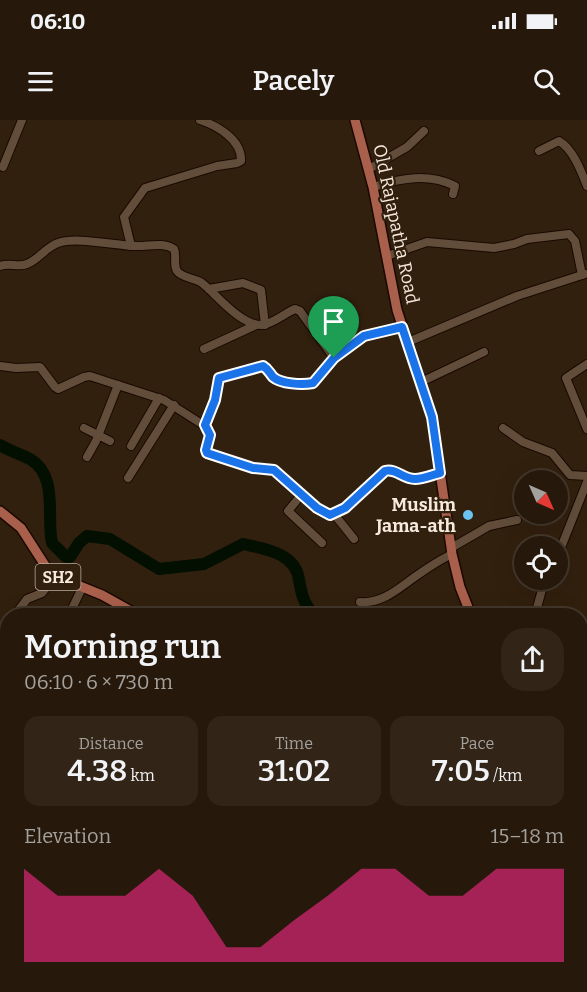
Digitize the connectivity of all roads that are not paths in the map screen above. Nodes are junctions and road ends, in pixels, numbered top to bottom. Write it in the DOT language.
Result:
graph roads {
  1 [pos="22,120"];
  2 [pos="201,120"];
  3 [pos="355,120"];
  4 [pos="424,131"];
  5 [pos="539,151"];
  6 [pos="3,166"];
  7 [pos="369,169"];
  8 [pos="587,186"];
  9 [pos="373,187"];
  10 [pos="453,194"];
  11 [pos="131,246"];
  12 [pos="387,256"];
  13 [pos="0,266"];
  14 [pos="584,274"];
  15 [pos="209,290"];
  16 [pos="256,324"];
  17 [pos="265,325"];
  18 [pos="402,327"];
  19 [pos="408,342"];
  20 [pos="204,349"];
  21 [pos="484,352"];
  22 [pos="334,358"];
  23 [pos="587,364"];
  24 [pos="0,366"];
  25 [pos="421,382"];
  26 [pos="118,385"];
  27 [pos="159,398"];
  28 [pos="174,405"];
  29 [pos="205,425"];
  30 [pos="84,428"];
  31 [pos="504,428"];
  32 [pos="587,429"];
  33 [pos="98,436"];
  34 [pos="110,441"];
  35 [pos="131,446"];
  36 [pos="87,457"];
  37 [pos="440,473"];
  38 [pos="587,477"];
  39 [pos="128,478"];
  40 [pos="587,482"];
  41 [pos="302,494"];
  42 [pos="0,511"];
  43 [pos="334,514"];
  44 [pos="514,521"];
  45 [pos="566,536"];
  46 [pos="354,538"];
  47 [pos="322,543"];
  48 [pos="451,551"];
  49 [pos="56,575"];
  50 [pos="82,588"];
  51 [pos="542,590"];
  52 [pos="360,602"];
  53 [pos="20,608"];
  54 [pos="72,608"];
  55 [pos="125,608"];
  56 [pos="468,608"];
  57 [pos="537,608"];
  1 -- 6 [label="street"];
  2 -- 11 [label="street"];
  3 -- 7 [label="main road, Old Rajapatha Road"];
  4 -- 7 [label="street"];
  5 -- 8 [label="street"];
  7 -- 9 [label="main road, Old Rajapatha Road"];
  9 -- 10 [label="street"];
  9 -- 12 [label="main road, Old Rajapatha Road"];
  11 -- 13 [label="street"];
  11 -- 15 [label="street"];
  12 -- 14 [label="street"];
  12 -- 18 [label="main road, Old Rajapatha Road"];
  14 -- 19 [label="street"];
  15 -- 16 [label="street"];
  15 -- 17 [label="street"];
  16 -- 17 [label="street"];
  16 -- 20 [label="street"];
  17 -- 22 [label="street"];
  18 -- 19 [label="main road, Old Rajapatha Road"];
  18 -- 22 [label="street"];
  19 -- 25 [label="main road, Old Rajapatha Road"];
  21 -- 25 [label="street"];
  22 -- 29 [label="street"];
  23 -- 32 [label="street"];
  24 -- 26 [label="street"];
  25 -- 37 [label="main road, Old Rajapatha Road"];
  26 -- 27 [label="street"];
  26 -- 33 [label="street"];
  27 -- 28 [label="street"];
  27 -- 35 [label="street"];
  28 -- 29 [label="street"];
  28 -- 39 [label="street"];
  29 -- 41 [label="street"];
  30 -- 33 [label="street"];
  31 -- 38 [label="street"];
  33 -- 34 [label="street"];
  33 -- 36 [label="street"];
  37 -- 43 [label="street"];
  37 -- 48 [label="main road, Old Rajapatha Road"];
  40 -- 45 [label="street"];
  41 -- 43 [label="street"];
  41 -- 47 [label="street"];
  42 -- 49 [label="main road, SH2"];
  43 -- 46 [label="street"];
  44 -- 48 [label="street"];
  48 -- 52 [label="street"];
  48 -- 56 [label="main road, Old Rajapatha Road"];
  49 -- 50 [label="main road, SH2"];
  49 -- 53 [label="street"];
  50 -- 54 [label="street"];
  50 -- 55 [label="main road, SH2"];
  51 -- 57 [label="street"];
}
